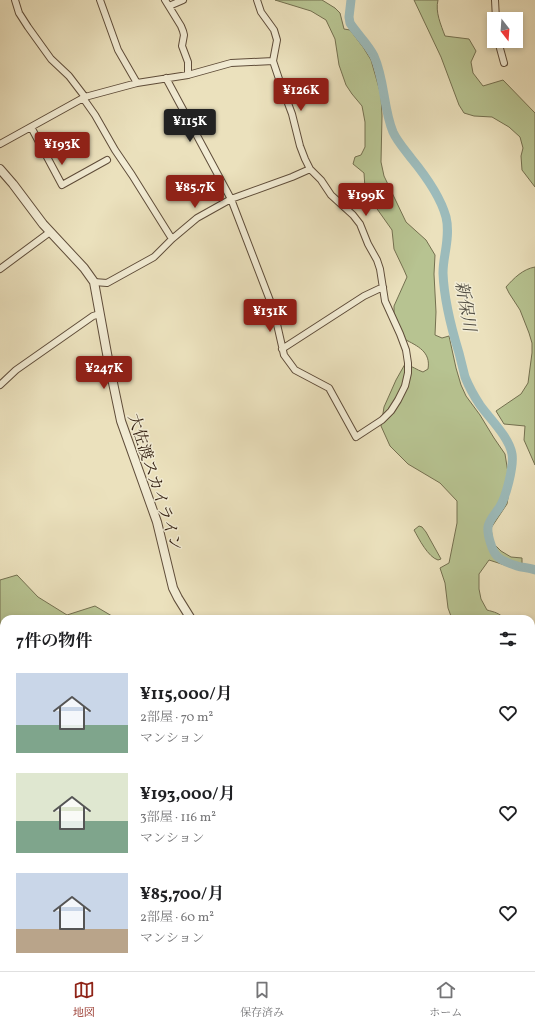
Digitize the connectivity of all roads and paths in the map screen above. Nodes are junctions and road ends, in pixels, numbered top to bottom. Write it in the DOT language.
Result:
graph roads {
  1 [pos="15,0"];
  2 [pos="100,0"];
  3 [pos="165,0"];
  4 [pos="183,0"];
  5 [pos="257,0"];
  6 [pos="495,0"];
  7 [pos="169,6"];
  8 [pos="496,12"];
  9 [pos="500,48"];
  10 [pos="274,61"];
  11 [pos="504,63"];
  12 [pos="188,75"];
  13 [pos="166,78"];
  14 [pos="137,83"];
  15 [pos="84,98"];
  16 [pos="31,127"];
  17 [pos="0,144"];
  18 [pos="107,160"];
  19 [pos="0,169"];
  20 [pos="310,169"];
  21 [pos="231,199"];
  22 [pos="50,232"];
  23 [pos="172,239"];
  24 [pos="0,269"];
  25 [pos="94,282"];
  26 [pos="383,287"];
  27 [pos="100,314"];
  28 [pos="282,349"];
  29 [pos="0,385"];
  30 [pos="189,615"];
  1 -- 15 [label="street"];
  2 -- 14 [label="street"];
  3 -- 7 [label="street"];
  4 -- 7 [label="street"];
  5 -- 10 [label="street"];
  6 -- 8 [label="street"];
  7 -- 12 [label="street"];
  9 -- 11 [label="street"];
  10 -- 12 [label="street"];
  10 -- 20 [label="street"];
  12 -- 13 [label="street"];
  13 -- 14 [label="street"];
  13 -- 21 [label="street"];
  14 -- 15 [label="street"];
  15 -- 16 [label="street"];
  15 -- 23 [label="street"];
  16 -- 17 [label="street"];
  16 -- 18 [label="street"];
  19 -- 22 [label="street, 大佐渡スカイライン"];
  20 -- 21 [label="street"];
  20 -- 26 [label="street"];
  21 -- 23 [label="street"];
  21 -- 28 [label="street"];
  22 -- 24 [label="street"];
  22 -- 25 [label="street, 大佐渡スカイライン"];
  23 -- 25 [label="street"];
  25 -- 27 [label="street, 大佐渡スカイライン"];
  26 -- 28 [label="street"];
  26 -- 28 [label="street"];
  27 -- 29 [label="street"];
  27 -- 30 [label="street, 大佐渡スカイライン"];
}
